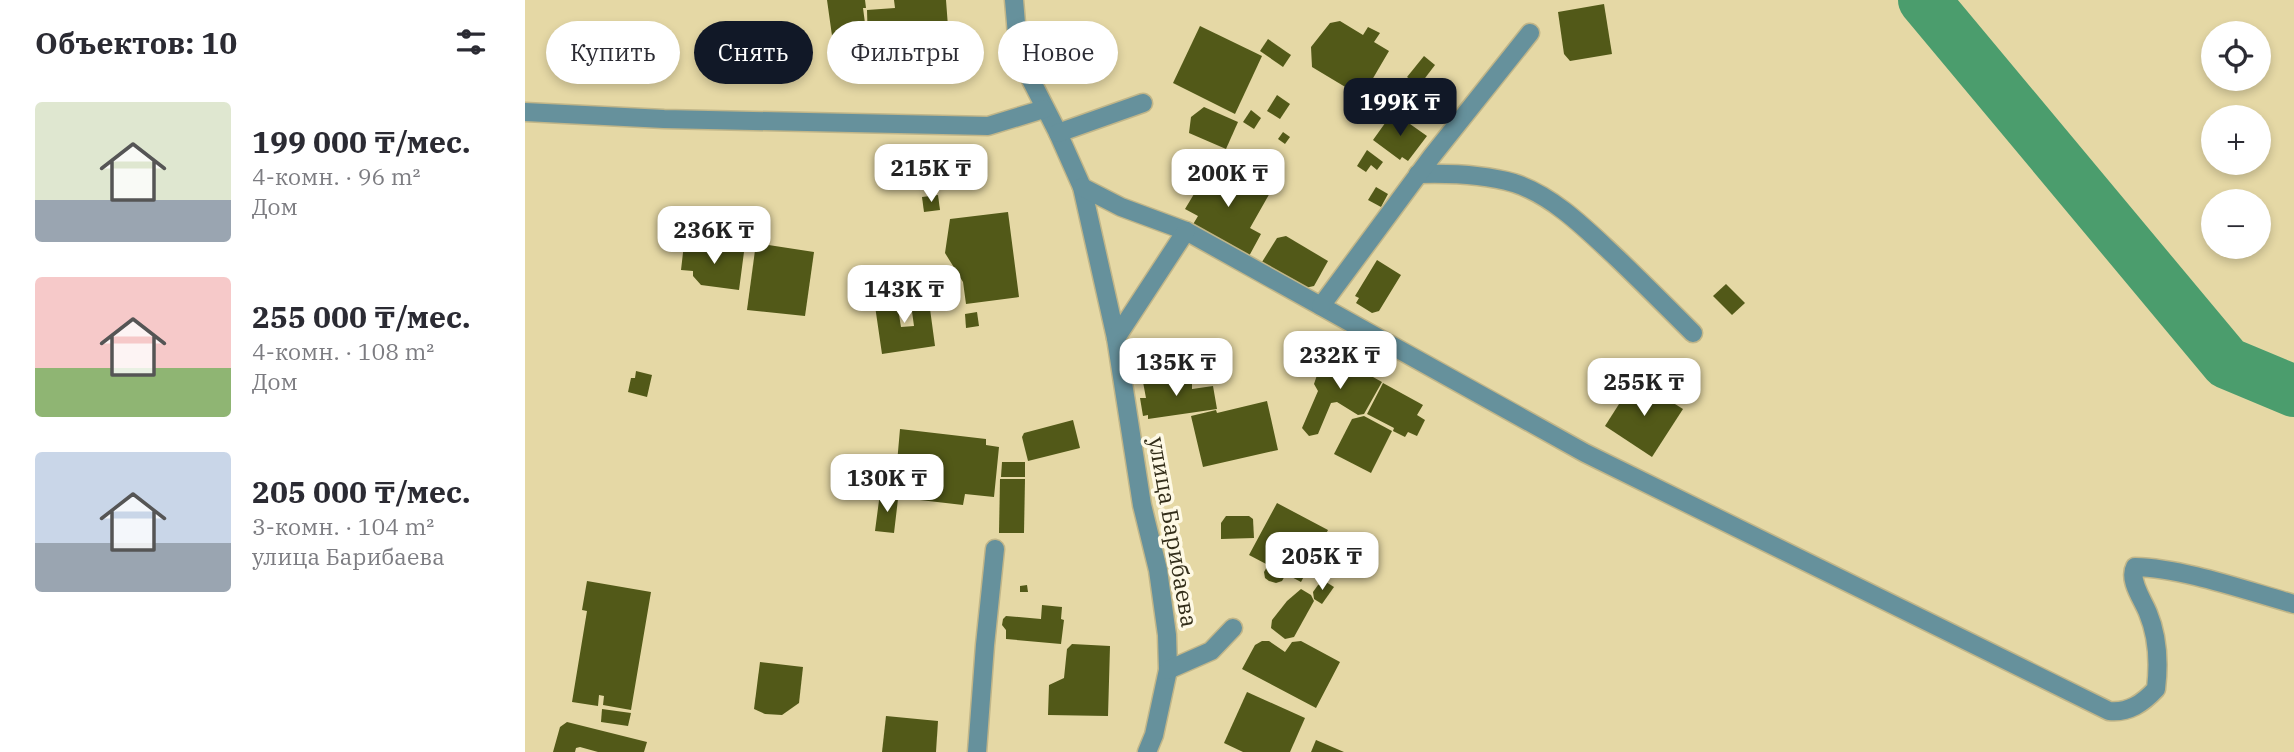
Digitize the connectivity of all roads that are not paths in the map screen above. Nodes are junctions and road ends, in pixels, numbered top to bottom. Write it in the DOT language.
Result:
graph roads {
  1 [pos="1014,0"];
  2 [pos="1530,33"];
  3 [pos="1143,103"];
  4 [pos="1044,109"];
  5 [pos="525,112"];
  6 [pos="1058,133"];
  7 [pos="1418,174"];
  8 [pos="1082,187"];
  9 [pos="1186,231"];
  10 [pos="1321,306"];
  11 [pos="1693,333"];
  12 [pos="1116,338"];
  13 [pos="995,550"];
  14 [pos="2294,604"];
  15 [pos="1233,628"];
  16 [pos="1168,670"];
  17 [pos="978,752"];
  18 [pos="1147,752"];
  1 -- 4 [label="street, улица Барибаева"];
  2 -- 7 [label="street"];
  3 -- 6 [label="street"];
  4 -- 5 [label="street"];
  4 -- 6 [label="street, улица Барибаева"];
  6 -- 8 [label="street, улица Барибаева"];
  7 -- 10 [label="street"];
  7 -- 11 [label="street"];
  8 -- 9 [label="street"];
  8 -- 12 [label="street, улица Барибаева"];
  9 -- 10 [label="street"];
  9 -- 12 [label="street"];
  10 -- 14 [label="street"];
  12 -- 16 [label="street, улица Барибаева"];
  13 -- 17 [label="street"];
  15 -- 16 [label="street"];
  16 -- 18 [label="street, улица Барибаева"];
}
